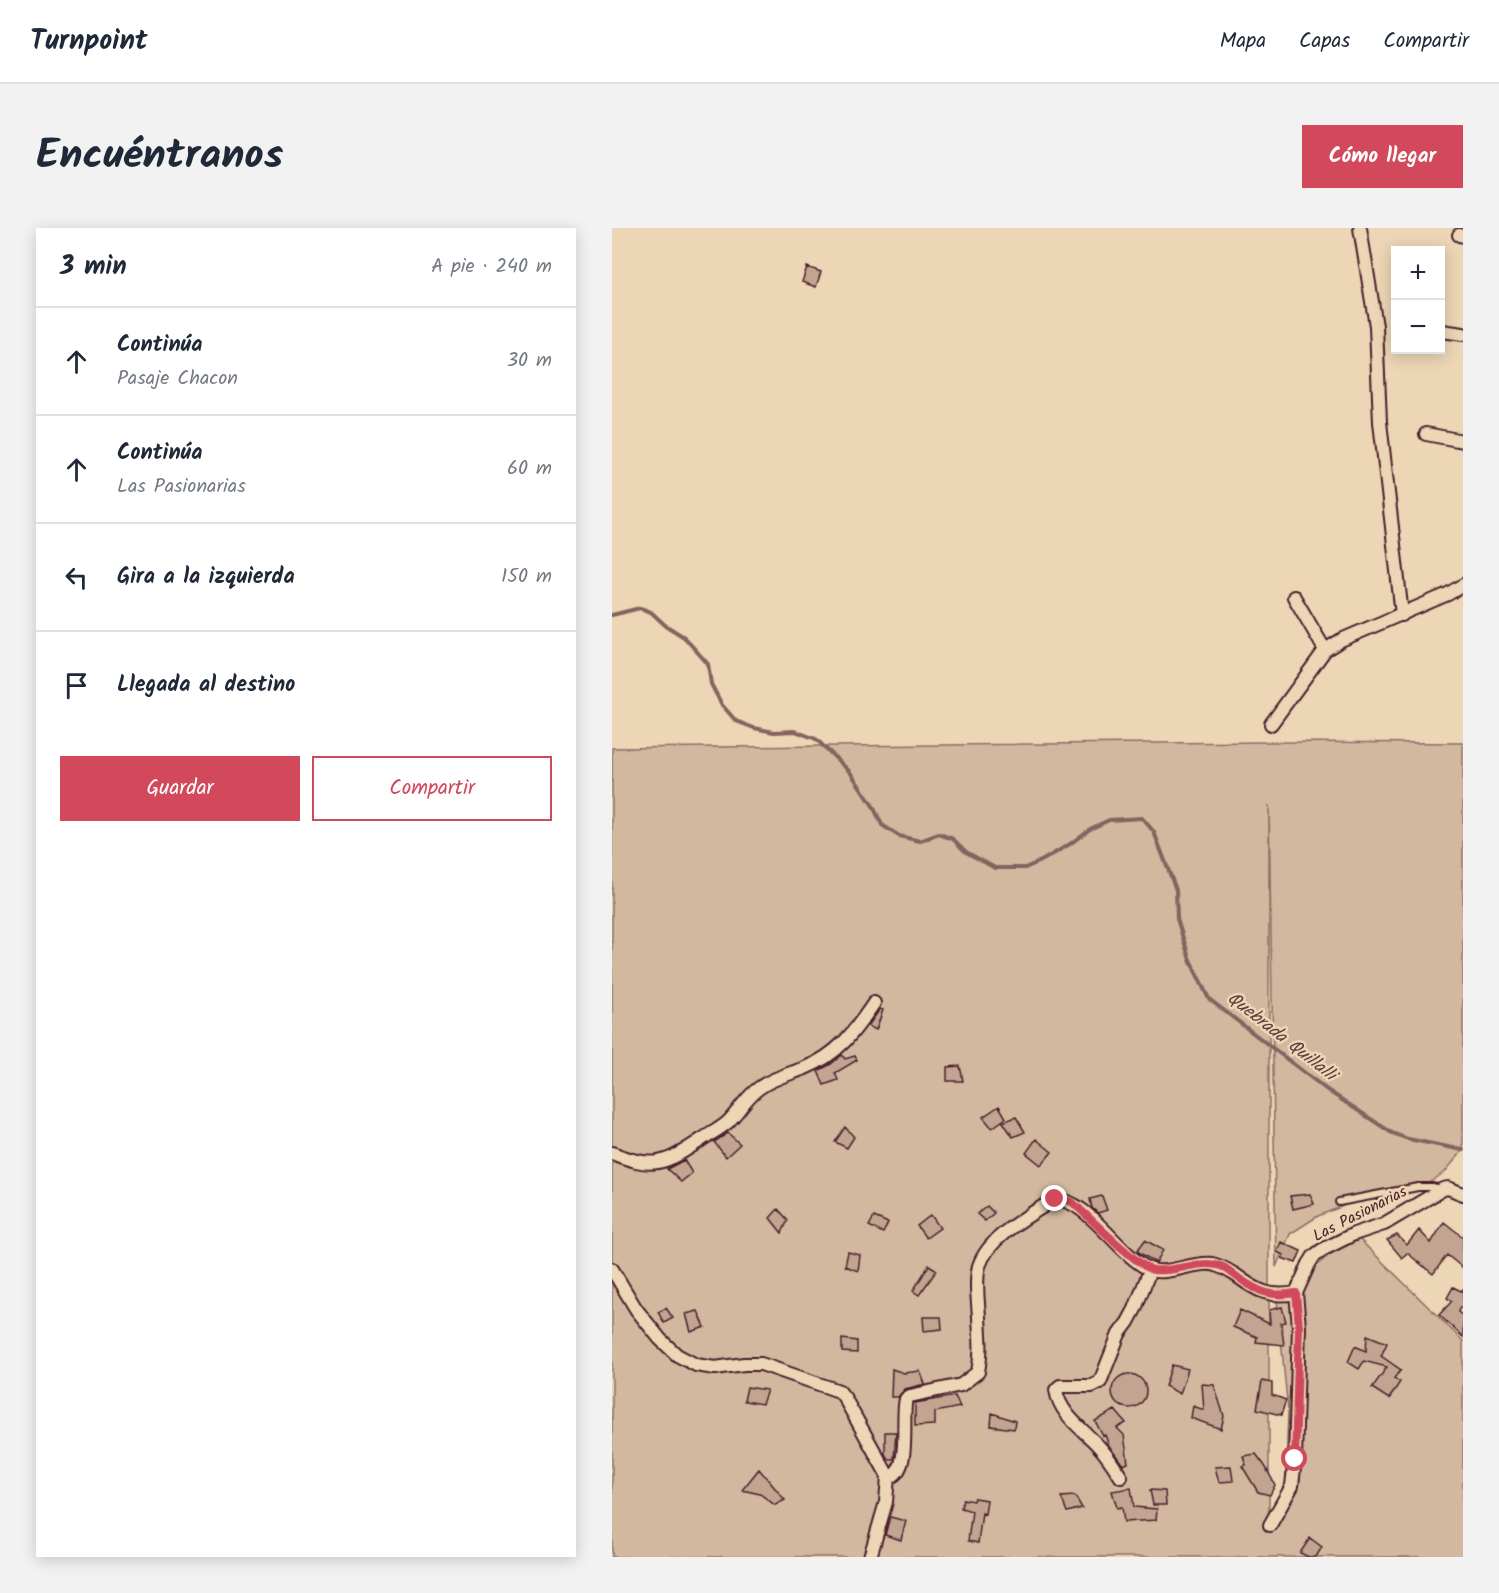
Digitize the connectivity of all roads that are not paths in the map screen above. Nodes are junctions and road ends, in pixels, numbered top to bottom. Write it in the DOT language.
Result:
graph roads {
  1 [pos="1360,228"];
  2 [pos="1445,331"];
  3 [pos="1463,334"];
  4 [pos="1426,434"];
  5 [pos="1463,441"];
  6 [pos="1463,585"];
  7 [pos="1294,597"];
  8 [pos="1402,615"];
  9 [pos="1325,650"];
  10 [pos="1271,724"];
  11 [pos="874,1003"];
  12 [pos="612,1154"];
  13 [pos="1443,1189"];
  14 [pos="1463,1194"];
  15 [pos="1339,1202"];
  16 [pos="612,1269"];
  17 [pos="1150,1270"];
  18 [pos="1296,1293"];
  19 [pos="888,1476"];
  20 [pos="1121,1477"];
  21 [pos="1270,1525"];
  22 [pos="870,1557"];
  1 -- 8 [label="street"];
  2 -- 3 [label="street"];
  4 -- 5 [label="street"];
  6 -- 8 [label="street"];
  7 -- 9 [label="street"];
  8 -- 9 [label="street"];
  9 -- 10 [label="street"];
  11 -- 12 [label="street"];
  13 -- 14 [label="street"];
  13 -- 15 [label="lane"];
  13 -- 18 [label="street, Las Pasionarias"];
  16 -- 19 [label="street"];
  17 -- 18 [label="street"];
  17 -- 19 [label="street"];
  17 -- 20 [label="street"];
  18 -- 21 [label="street"];
  19 -- 22 [label="street"];
}
